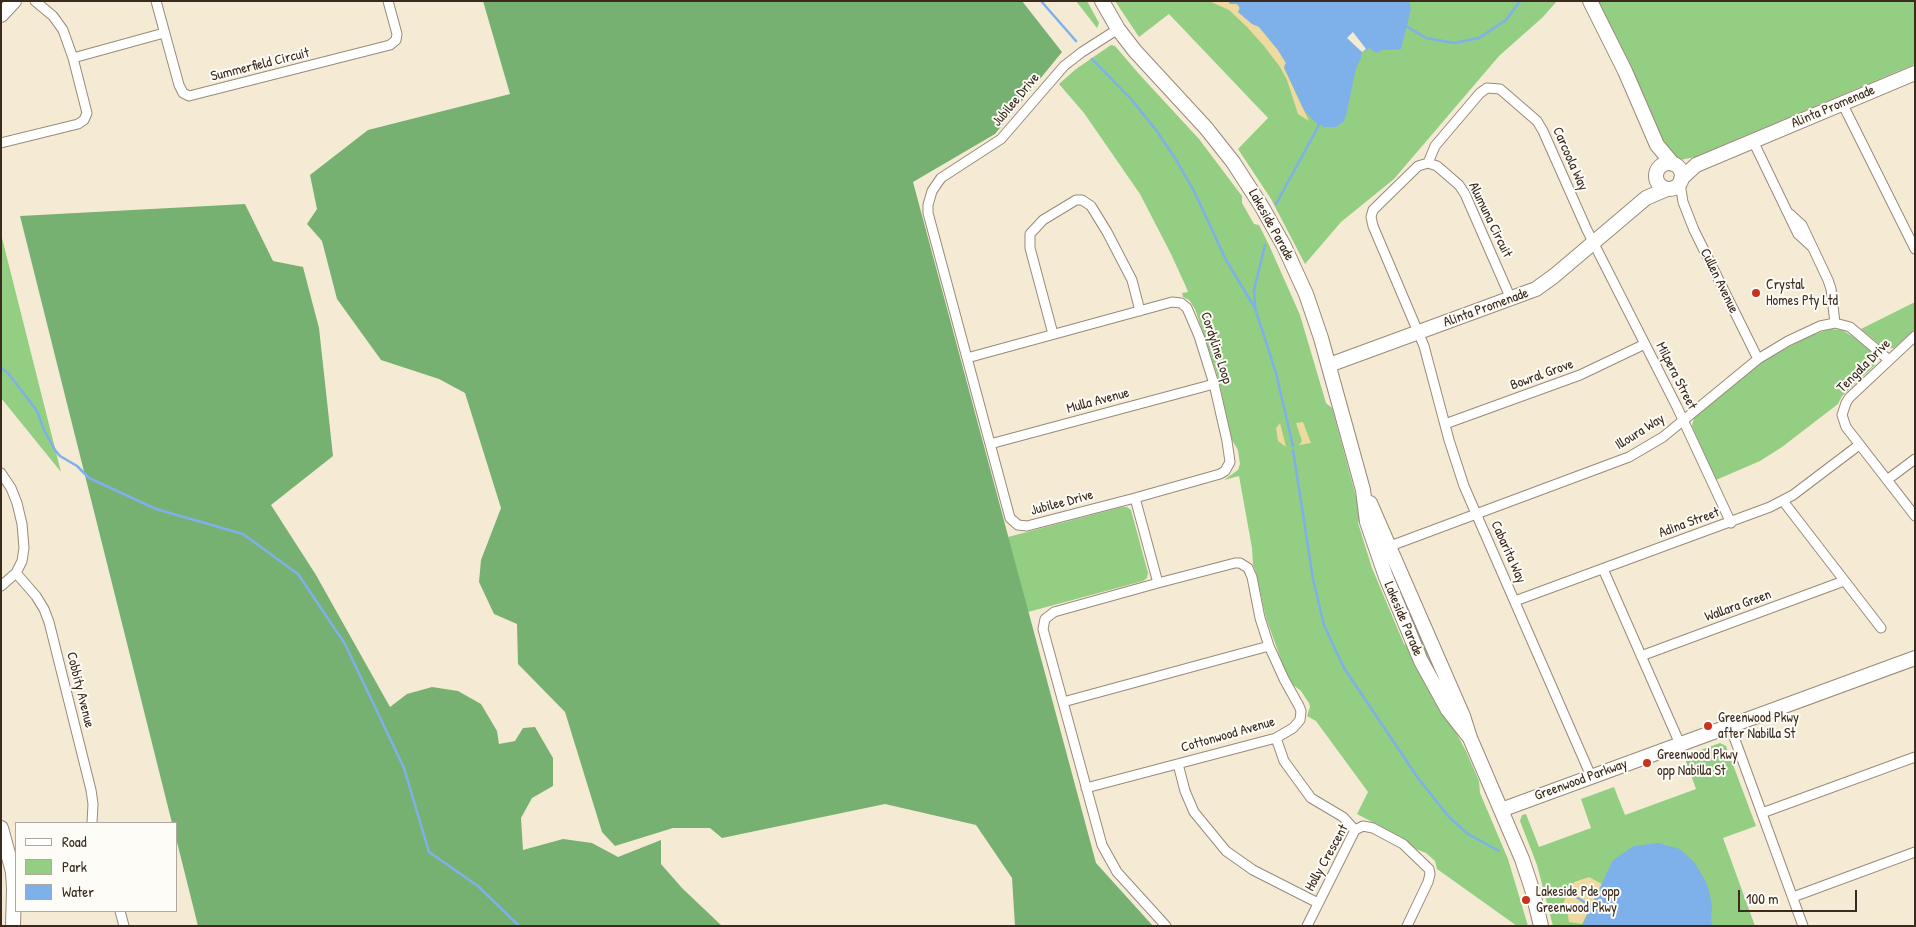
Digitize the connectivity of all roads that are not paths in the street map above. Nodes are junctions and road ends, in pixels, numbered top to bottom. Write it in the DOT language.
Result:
graph roads {
  1 [pos="14,1"];
  2 [pos="34,1"];
  3 [pos="388,1"];
  4 [pos="1102,1"];
  5 [pos="1590,1"];
  6 [pos="158,2"];
  7 [pos="1,15"];
  8 [pos="1118,29"];
  9 [pos="164,33"];
  10 [pos="73,58"];
  11 [pos="1915,73"];
  12 [pos="1842,103"];
  13 [pos="1753,140"];
  14 [pos="1,143"];
  15 [pos="1657,145"];
  16 [pos="1428,163"];
  17 [pos="1674,165"];
  18 [pos="1696,165"];
  19 [pos="1656,174"];
  20 [pos="1674,185"];
  21 [pos="1646,198"];
  22 [pos="1594,243"];
  23 [pos="1915,250"];
  24 [pos="1511,299"];
  25 [pos="1140,311"];
  26 [pos="1835,323"];
  27 [pos="1419,332"];
  28 [pos="1053,334"];
  29 [pos="1915,336"];
  30 [pos="1645,344"];
  31 [pos="967,358"];
  32 [pos="1758,359"];
  33 [pos="1889,360"];
  34 [pos="1329,365"];
  35 [pos="1214,384"];
  36 [pos="1683,420"];
  37 [pos="1445,424"];
  38 [pos="990,444"];
  39 [pos="1859,445"];
  40 [pos="1915,459"];
  41 [pos="1,473"];
  42 [pos="1887,480"];
  43 [pos="1135,498"];
  44 [pos="1783,501"];
  45 [pos="1476,514"];
  46 [pos="1915,516"];
  47 [pos="1731,523"];
  48 [pos="1383,549"];
  49 [pos="1603,569"];
  50 [pos="16,573"];
  51 [pos="1844,581"];
  52 [pos="1158,583"];
  53 [pos="1,586"];
  54 [pos="1515,601"];
  55 [pos="1881,628"];
  56 [pos="1269,646"];
  57 [pos="1641,656"];
  58 [pos="1915,658"];
  59 [pos="1063,702"];
  60 [pos="1730,726"];
  61 [pos="1276,738"];
  62 [pos="1680,744"];
  63 [pos="1915,757"];
  64 [pos="1178,764"];
  65 [pos="1592,776"];
  66 [pos="1086,788"];
  67 [pos="1501,810"];
  68 [pos="1762,813"];
  69 [pos="92,822"];
  70 [pos="1,828"];
  71 [pos="1355,830"];
  72 [pos="1915,852"];
  73 [pos="15,880"];
  74 [pos="1793,897"];
  75 [pos="1318,903"];
  76 [pos="120,912"];
  77 [pos="13,926"];
  78 [pos="124,926"];
  79 [pos="1166,926"];
  80 [pos="1307,926"];
  81 [pos="1407,926"];
  82 [pos="1541,926"];
  83 [pos="1803,926"];
  1 -- 7 [label="street"];
  2 -- 10 [label="street"];
  3 -- 9 [label="street, Summerfield Circuit"];
  4 -- 8 [label="street, Lakeside Parade"];
  5 -- 15 [label="street"];
  6 -- 9 [label="street, Summerfield Circuit"];
  8 -- 31 [label="street, Jubilee Drive"];
  8 -- 34 [label="street, Lakeside Parade"];
  9 -- 10 [label="street"];
  10 -- 14 [label="street"];
  11 -- 12 [label="street, Alinta Promenade"];
  12 -- 13 [label="street, Alinta Promenade"];
  12 -- 23 [label="street"];
  13 -- 18 [label="street, Alinta Promenade"];
  13 -- 26 [label="street"];
  15 -- 17 [label="street"];
  15 -- 19 [label="street"];
  16 -- 22 [label="street, Carcoola Way"];
  16 -- 24 [label="street, Alumuna Circuit"];
  16 -- 27 [label="street"];
  17 -- 18 [label="street, Alinta Promenade"];
  17 -- 19 [label="street"];
  17 -- 20 [label="street"];
  18 -- 20 [label="street, Alinta Promenade"];
  19 -- 20 [label="street"];
  19 -- 21 [label="street, Alinta Promenade"];
  20 -- 21 [label="street, Alinta Promenade"];
  20 -- 32 [label="street, Cullen Avenue"];
  21 -- 22 [label="street, Alinta Promenade"];
  22 -- 24 [label="street, Alinta Promenade"];
  22 -- 30 [label="street, Milpera Street"];
  24 -- 27 [label="street, Alinta Promenade"];
  25 -- 28 [label="street, Cordyline Loop"];
  25 -- 28 [label="street"];
  25 -- 35 [label="street, Cordyline Loop"];
  26 -- 32 [label="street, Illoura Way"];
  26 -- 33 [label="street"];
  27 -- 34 [label="street, Alinta Promenade"];
  27 -- 37 [label="street, Cabarita Way"];
  28 -- 31 [label="street, Cordyline Loop"];
  29 -- 33 [label="street, Tengala Drive"];
  30 -- 36 [label="street, Milpera Street"];
  30 -- 37 [label="street, Bowral Grove"];
  31 -- 38 [label="street, Jubilee Drive"];
  32 -- 36 [label="street, Illoura Way"];
  33 -- 39 [label="street, Tengala Drive"];
  34 -- 48 [label="street, Lakeside Parade"];
  35 -- 38 [label="street, Mulla Avenue"];
  35 -- 43 [label="street, Cordyline Loop"];
  36 -- 45 [label="street, Illoura Way"];
  36 -- 47 [label="street, Milpera Street"];
  37 -- 45 [label="street, Cabarita Way"];
  38 -- 43 [label="street, Jubilee Drive"];
  39 -- 42 [label="street, Tengala Drive"];
  39 -- 44 [label="street, Adina Street"];
  40 -- 42 [label="street"];
  41 -- 50 [label="street"];
  42 -- 46 [label="street, Tengala Drive"];
  43 -- 52 [label="street"];
  44 -- 47 [label="street, Adina Street"];
  44 -- 51 [label="street"];
  45 -- 48 [label="street, Illoura Way"];
  45 -- 54 [label="street, Cabarita Way"];
  47 -- 49 [label="street, Adina Street"];
  48 -- 67 [label="street, Lakeside Parade"];
  49 -- 54 [label="street, Adina Street"];
  49 -- 57 [label="street"];
  50 -- 53 [label="street"];
  50 -- 69 [label="street, Cobbity Avenue"];
  51 -- 55 [label="street"];
  51 -- 57 [label="street, Wallara Green"];
  52 -- 56 [label="street, Cottonwood Avenue"];
  52 -- 59 [label="street"];
  54 -- 65 [label="street, Cabarita Way"];
  56 -- 59 [label="street"];
  56 -- 61 [label="street, Cottonwood Avenue"];
  57 -- 62 [label="street"];
  58 -- 60 [label="street, Greenwood Parkway"];
  59 -- 66 [label="street"];
  60 -- 62 [label="street, Greenwood Parkway"];
  60 -- 68 [label="street"];
  61 -- 64 [label="street, Cottonwood Avenue"];
  61 -- 71 [label="street"];
  62 -- 65 [label="street, Greenwood Parkway"];
  63 -- 68 [label="street"];
  64 -- 66 [label="street, Cottonwood Avenue"];
  64 -- 75 [label="street"];
  65 -- 67 [label="street, Greenwood Parkway"];
  66 -- 79 [label="street"];
  67 -- 82 [label="street, Lakeside Parade"];
  68 -- 74 [label="street"];
  70 -- 73 [label="street"];
  71 -- 75 [label="street, Holly Crescent"];
  71 -- 81 [label="street, Holly Crescent"];
  72 -- 74 [label="street"];
  73 -- 77 [label="street"];
  74 -- 83 [label="street"];
  75 -- 80 [label="street, Holly Crescent"];
  76 -- 78 [label="street"];
}
